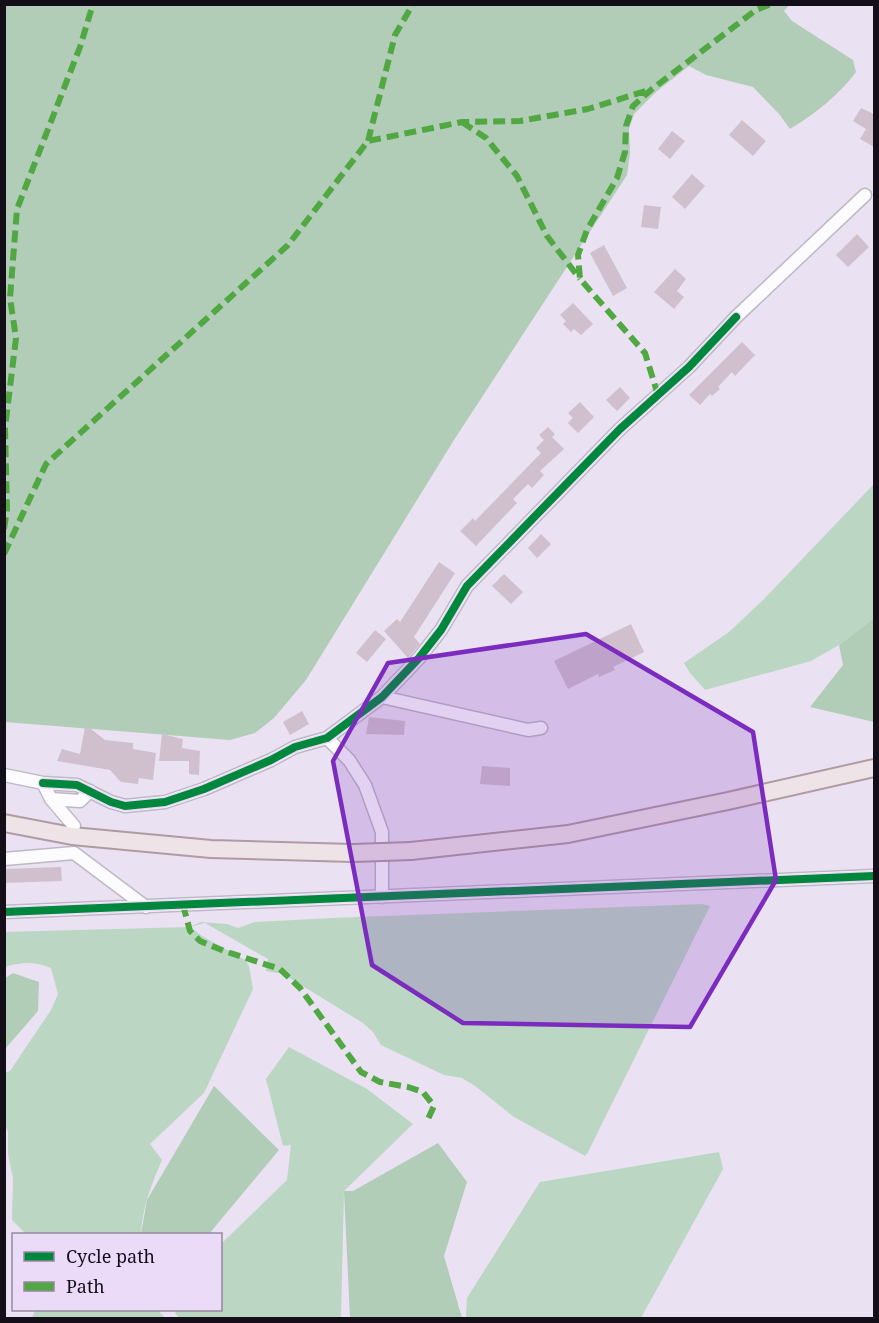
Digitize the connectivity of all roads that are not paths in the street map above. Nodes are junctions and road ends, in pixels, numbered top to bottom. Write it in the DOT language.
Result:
graph roads {
  1 [pos="865,195"];
  2 [pos="382,697"];
  3 [pos="541,728"];
  4 [pos="327,738"];
  5 [pos="874,768"];
  6 [pos="4,775"];
  7 [pos="43,783"];
  8 [pos="90,791"];
  9 [pos="51,799"];
  10 [pos="4,812"];
  11 [pos="4,823"];
  12 [pos="74,826"];
  13 [pos="141,842"];
  14 [pos="4,859"];
  15 [pos="874,876"];
  16 [pos="382,897"];
  17 [pos="146,907"];
  18 [pos="4,912"];
  1 -- 2 [label="street"];
  2 -- 3 [label="street"];
  2 -- 4 [label="street"];
  4 -- 8 [label="street"];
  4 -- 16 [label="street"];
  5 -- 13 [label="main road, bridge"];
  6 -- 7 [label="street"];
  7 -- 8 [label="street"];
  7 -- 9 [label="street"];
  8 -- 9 [label="street"];
  9 -- 12 [label="street"];
  10 -- 12 [label="main road"];
  11 -- 13 [label="main road"];
  12 -- 13 [label="main road"];
  14 -- 17 [label="street"];
  15 -- 16 [label="street"];
  16 -- 17 [label="street"];
  17 -- 18 [label="street"];
}
